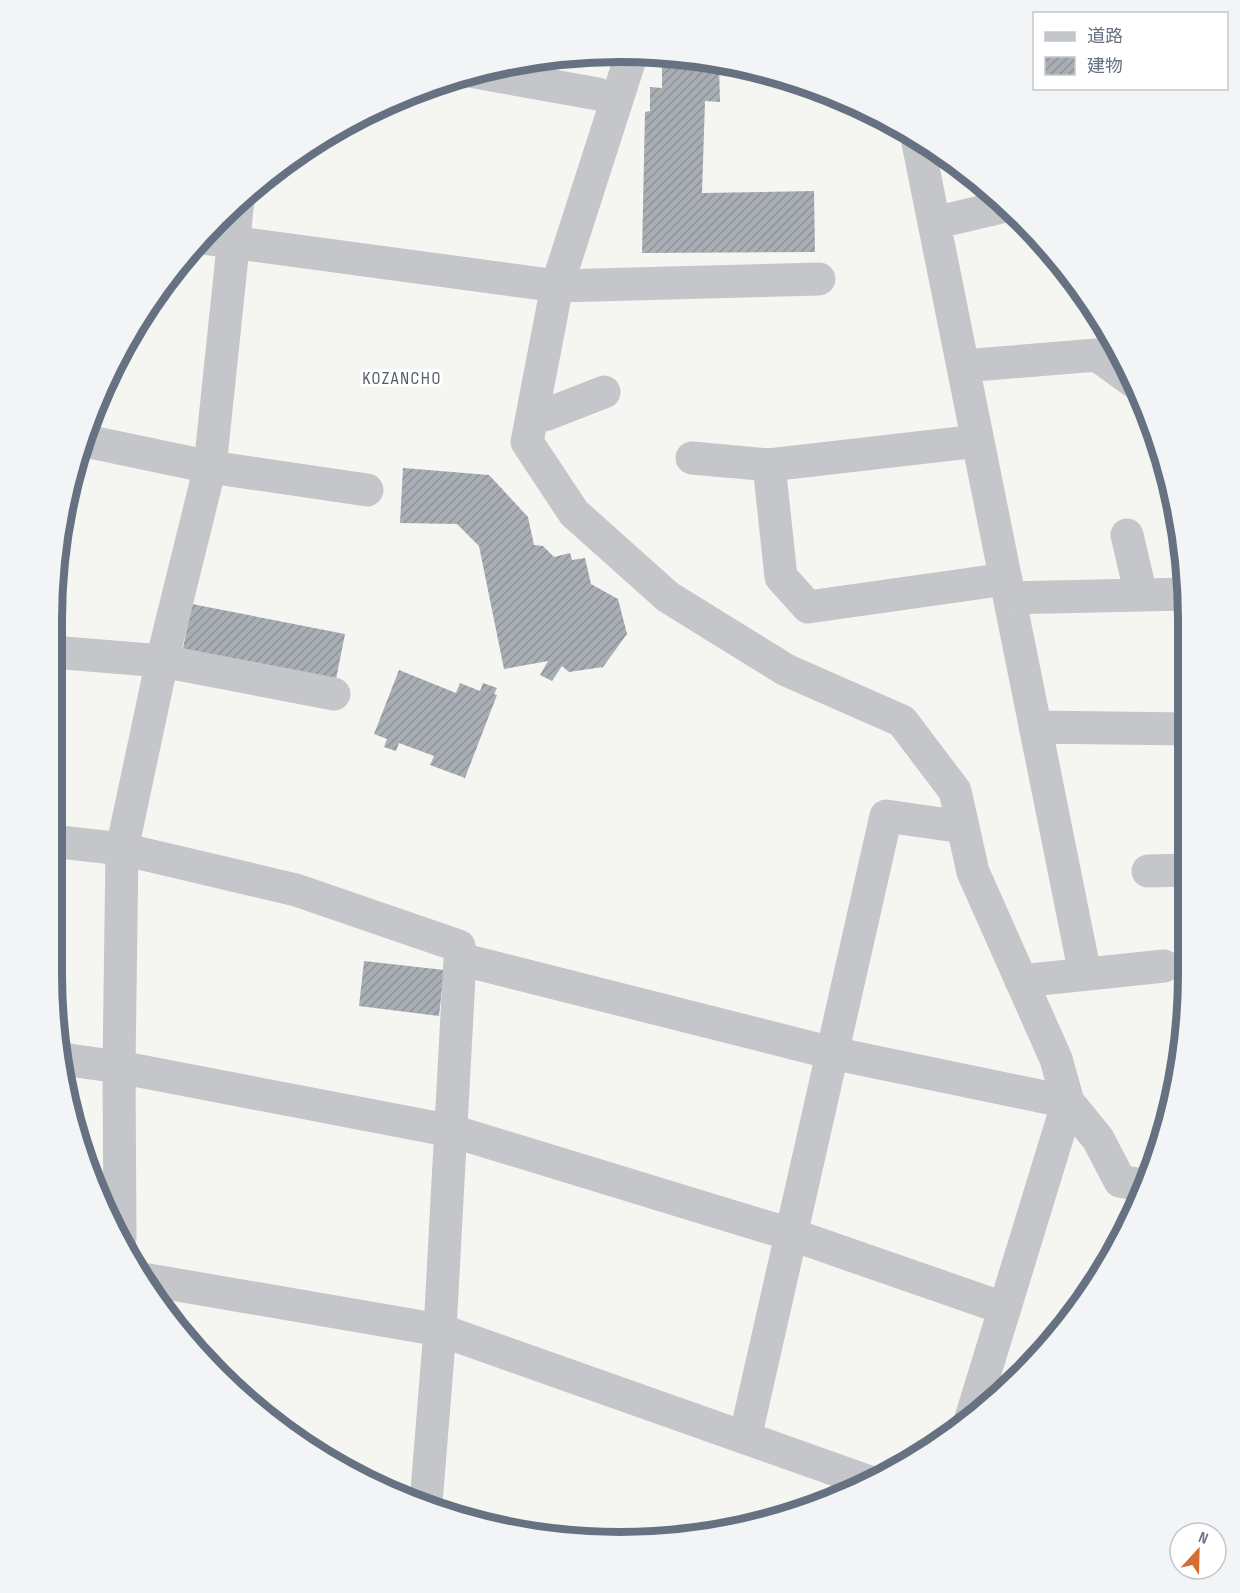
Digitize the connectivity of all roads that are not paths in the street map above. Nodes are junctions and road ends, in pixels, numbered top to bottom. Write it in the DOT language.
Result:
graph roads {
  1 [pos="629,62"];
  2 [pos="496,76"];
  3 [pos="598,94"];
  4 [pos="919,149"];
  5 [pos="997,208"];
  6 [pos="934,223"];
  7 [pos="226,224"];
  8 [pos="218,240"];
  9 [pos="819,279"];
  10 [pos="557,286"];
  11 [pos="963,366"];
  12 [pos="1121,372"];
  13 [pos="604,392"];
  14 [pos="533,413"];
  15 [pos="978,441"];
  16 [pos="90,442"];
  17 [pos="692,458"];
  18 [pos="769,465"];
  19 [pos="210,467"];
  20 [pos="367,490"];
  21 [pos="1127,535"];
  22 [pos="1008,589"];
  23 [pos="1177,594"];
  24 [pos="1140,595"];
  25 [pos="62,653"];
  26 [pos="162,661"];
  27 [pos="334,694"];
  28 [pos="1035,728"];
  29 [pos="1178,729"];
  30 [pos="963,828"];
  31 [pos="62,842"];
  32 [pos="122,849"];
  33 [pos="1178,870"];
  34 [pos="1148,871"];
  35 [pos="460,959"];
  36 [pos="1164,966"];
  37 [pos="1085,974"];
  38 [pos="1021,981"];
  39 [pos="832,1053"];
  40 [pos="68,1060"];
  41 [pos="119,1067"];
  42 [pos="1068,1101"];
  43 [pos="452,1131"];
  44 [pos="1137,1184"];
  45 [pos="120,1222"];
  46 [pos="793,1235"];
  47 [pos="155,1281"];
  48 [pos="1003,1308"];
  49 [pos="440,1330"];
  50 [pos="975,1403"];
  51 [pos="745,1438"];
  52 [pos="858,1478"];
  53 [pos="426,1497"];
  1 -- 10 [label="street"];
  2 -- 3 [label="street"];
  4 -- 6 [label="street"];
  5 -- 6 [label="street"];
  6 -- 11 [label="street"];
  7 -- 8 [label="street"];
  8 -- 10 [label="street"];
  8 -- 19 [label="street"];
  9 -- 10 [label="street"];
  10 -- 14 [label="street"];
  11 -- 12 [label="street"];
  11 -- 15 [label="street"];
  13 -- 14 [label="street"];
  14 -- 30 [label="street"];
  15 -- 18 [label="street"];
  15 -- 22 [label="street"];
  16 -- 19 [label="street"];
  17 -- 18 [label="street"];
  18 -- 22 [label="street"];
  19 -- 20 [label="street"];
  19 -- 26 [label="street"];
  21 -- 24 [label="street"];
  22 -- 24 [label="street"];
  22 -- 28 [label="street"];
  23 -- 24 [label="street"];
  25 -- 26 [label="street"];
  26 -- 27 [label="street"];
  26 -- 32 [label="street"];
  28 -- 29 [label="street"];
  28 -- 37 [label="street"];
  30 -- 38 [label="street"];
  30 -- 39 [label="street"];
  31 -- 32 [label="street"];
  32 -- 35 [label="street"];
  32 -- 41 [label="street"];
  33 -- 34 [label="street"];
  35 -- 39 [label="street"];
  35 -- 43 [label="street"];
  36 -- 37 [label="street"];
  37 -- 38 [label="street"];
  38 -- 42 [label="street"];
  39 -- 42 [label="street"];
  39 -- 46 [label="street"];
  40 -- 41 [label="street"];
  41 -- 43 [label="street"];
  41 -- 45 [label="street"];
  42 -- 44 [label="street"];
  42 -- 48 [label="street"];
  43 -- 46 [label="street"];
  43 -- 49 [label="street"];
  46 -- 48 [label="street"];
  46 -- 51 [label="street"];
  47 -- 49 [label="street"];
  48 -- 50 [label="street"];
  49 -- 51 [label="street"];
  49 -- 53 [label="street"];
  51 -- 52 [label="street"];
}
